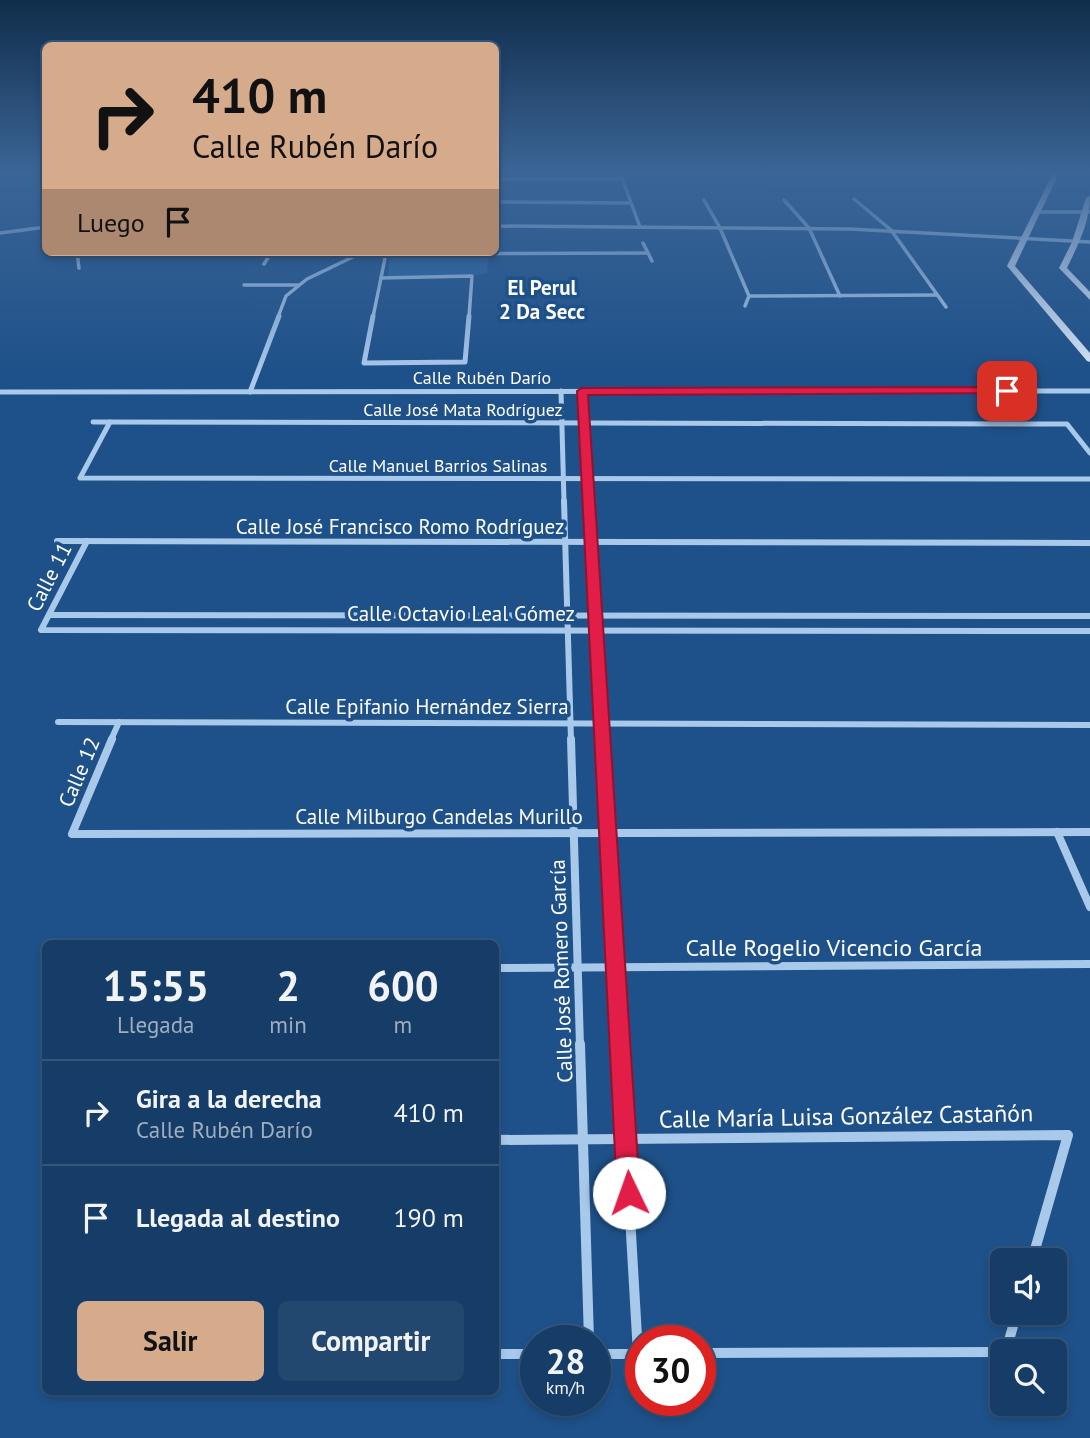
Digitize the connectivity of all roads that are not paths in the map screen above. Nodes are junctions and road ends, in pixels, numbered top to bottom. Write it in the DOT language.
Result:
graph roads {
  1 [pos="725,240"];
  2 [pos="815,240"];
  3 [pos="898,240"];
  4 [pos="1023,240"];
  5 [pos="1056,240"];
  6 [pos="1076,242"];
  7 [pos="1090,242"];
  8 [pos="642,243"];
  9 [pos="648,253"];
  10 [pos="499,255"];
  11 [pos="77,256"];
  12 [pos="268,256"];
  13 [pos="353,256"];
  14 [pos="386,256"];
  15 [pos="349,258"];
  16 [pos="652,261"];
  17 [pos="264,264"];
  18 [pos="79,268"];
  19 [pos="381,278"];
  20 [pos="244,285"];
  21 [pos="299,285"];
  22 [pos="937,295"];
  23 [pos="1089,295"];
  24 [pos="749,296"];
  25 [pos="840,296"];
  26 [pos="745,306"];
  27 [pos="946,307"];
  28 [pos="1090,359"];
  29 [pos="561,391"];
  30 [pos="582,391"];
  31 [pos="1090,391"];
  32 [pos="0,392"];
  33 [pos="250,392"];
  34 [pos="93,422"];
  35 [pos="110,422"];
  36 [pos="562,423"];
  37 [pos="584,423"];
  38 [pos="1090,453"];
  39 [pos="564,479"];
  40 [pos="587,479"];
  41 [pos="1090,480"];
  42 [pos="57,541"];
  43 [pos="87,541"];
  44 [pos="565,542"];
  45 [pos="591,542"];
  46 [pos="1090,542"];
  47 [pos="49,615"];
  48 [pos="568,616"];
  49 [pos="595,616"];
  50 [pos="1090,616"];
  51 [pos="41,630"];
  52 [pos="568,631"];
  53 [pos="596,631"];
  54 [pos="1090,631"];
  55 [pos="58,722"];
  56 [pos="119,722"];
  57 [pos="571,723"];
  58 [pos="601,723"];
  59 [pos="1090,724"];
  60 [pos="1057,832"];
  61 [pos="1090,832"];
  62 [pos="574,833"];
  63 [pos="608,833"];
  64 [pos="72,834"];
  65 [pos="1090,907"];
  66 [pos="1090,964"];
  67 [pos="578,967"];
  68 [pos="615,967"];
  69 [pos="499,968"];
  70 [pos="583,1139"];
  71 [pos="626,1139"];
  72 [pos="499,1140"];
  73 [pos="1035,1248"];
  74 [pos="589,1325"];
  75 [pos="637,1325"];
  76 [pos="990,1351"];
  77 [pos="716,1353"];
  78 [pos="499,1354"];
  79 [pos="520,1354"];
  1 -- 24 [label="street"];
  2 -- 25 [label="street"];
  3 -- 22 [label="street"];
  4 -- 28 [label="street"];
  5 -- 6 [label="street"];
  6 -- 7 [label="street"];
  6 -- 23 [label="street"];
  8 -- 9 [label="street"];
  9 -- 10 [label="street"];
  9 -- 16 [label="street"];
  11 -- 18 [label="street"];
  12 -- 17 [label="street"];
  13 -- 15 [label="street"];
  14 -- 15 [label="street"];
  14 -- 19 [label="street"];
  15 -- 21 [label="street"];
  19 -- 19 [label="street"];
  20 -- 21 [label="street"];
  21 -- 33 [label="street"];
  22 -- 25 [label="street"];
  22 -- 27 [label="street"];
  24 -- 25 [label="street"];
  24 -- 26 [label="street"];
  29 -- 30 [label="street, Calle Rubén Darío"];
  29 -- 33 [label="street, Calle Rubén Darío"];
  29 -- 36 [label="street, Calle José Romero García"];
  30 -- 31 [label="street, Calle Rubén Darío"];
  30 -- 37 [label="street"];
  32 -- 33 [label="street, Calle Rubén Darío"];
  34 -- 35 [label="street, Calle José Mata Rodríguez"];
  35 -- 36 [label="street, Calle José Mata Rodríguez"];
  35 -- 39 [label="street, Calle Manuel Barrios Salinas"];
  36 -- 37 [label="street, Calle José Mata Rodríguez"];
  36 -- 39 [label="street, Calle José Romero García"];
  37 -- 38 [label="street, Calle José Mata Rodríguez"];
  37 -- 40 [label="street"];
  39 -- 40 [label="street, Calle Manuel Barrios Salinas"];
  39 -- 44 [label="street, Calle José Romero García"];
  40 -- 41 [label="street, Calle Manuel Barrios Salinas"];
  40 -- 45 [label="street"];
  42 -- 43 [label="street, Calle José Francisco Romo Rodríguez"];
  43 -- 44 [label="street, Calle José Francisco Romo Rodríguez"];
  43 -- 47 [label="street, Calle 11"];
  44 -- 45 [label="street, Calle José Francisco Romo Rodríguez"];
  44 -- 48 [label="street, Calle José Romero García"];
  45 -- 46 [label="street, Calle José Francisco Romo Rodríguez"];
  45 -- 49 [label="street"];
  47 -- 48 [label="street, Calle Octavio Leal Gómez"];
  47 -- 51 [label="street, Calle 11"];
  48 -- 49 [label="street, Calle Octavio Leal Gómez"];
  48 -- 52 [label="street, Calle José Romero García"];
  49 -- 50 [label="street, Calle Octavio Leal Gómez"];
  49 -- 53 [label="street"];
  51 -- 52 [label="street, Calle Octavio Leal Gómez"];
  52 -- 53 [label="street, Calle Octavio Leal Gómez"];
  52 -- 57 [label="street, Calle José Romero García"];
  53 -- 54 [label="street, Calle Octavio Leal Gómez"];
  53 -- 58 [label="street"];
  55 -- 56 [label="street, Calle Epifanio Hernández Sierra"];
  56 -- 57 [label="street, Calle Epifanio Hernández Sierra"];
  56 -- 64 [label="street, Calle 12"];
  57 -- 58 [label="street, Calle Epifanio Hernández Sierra"];
  57 -- 62 [label="street, Calle José Romero García"];
  58 -- 59 [label="street, Calle Epifanio Hernández Sierra"];
  58 -- 63 [label="street"];
  60 -- 61 [label="street, Calle Milburgo Candelas Murillo"];
  60 -- 63 [label="street, Calle Milburgo Candelas Murillo"];
  60 -- 65 [label="street"];
  62 -- 63 [label="street, Calle Milburgo Candelas Murillo"];
  62 -- 64 [label="street, Calle Milburgo Candelas Murillo"];
  62 -- 67 [label="street, Calle José Romero García"];
  63 -- 68 [label="street"];
  66 -- 68 [label="street, Calle Rogelio Vicencio García"];
  67 -- 68 [label="street, Calle Rogelio Vicencio García"];
  67 -- 69 [label="street, Calle Rogelio Vicencio García"];
  67 -- 70 [label="street, Calle José Romero García"];
  68 -- 71 [label="street"];
  70 -- 71 [label="street, Calle María Luisa González Castañón"];
  70 -- 72 [label="street, Calle María Luisa González Castañón"];
  70 -- 74 [label="street, Calle José Romero García"];
  71 -- 73 [label="street, Calle María Luisa González Castañón"];
  71 -- 75 [label="street"];
  76 -- 77 [label="street"];
  78 -- 79 [label="street"];
}
